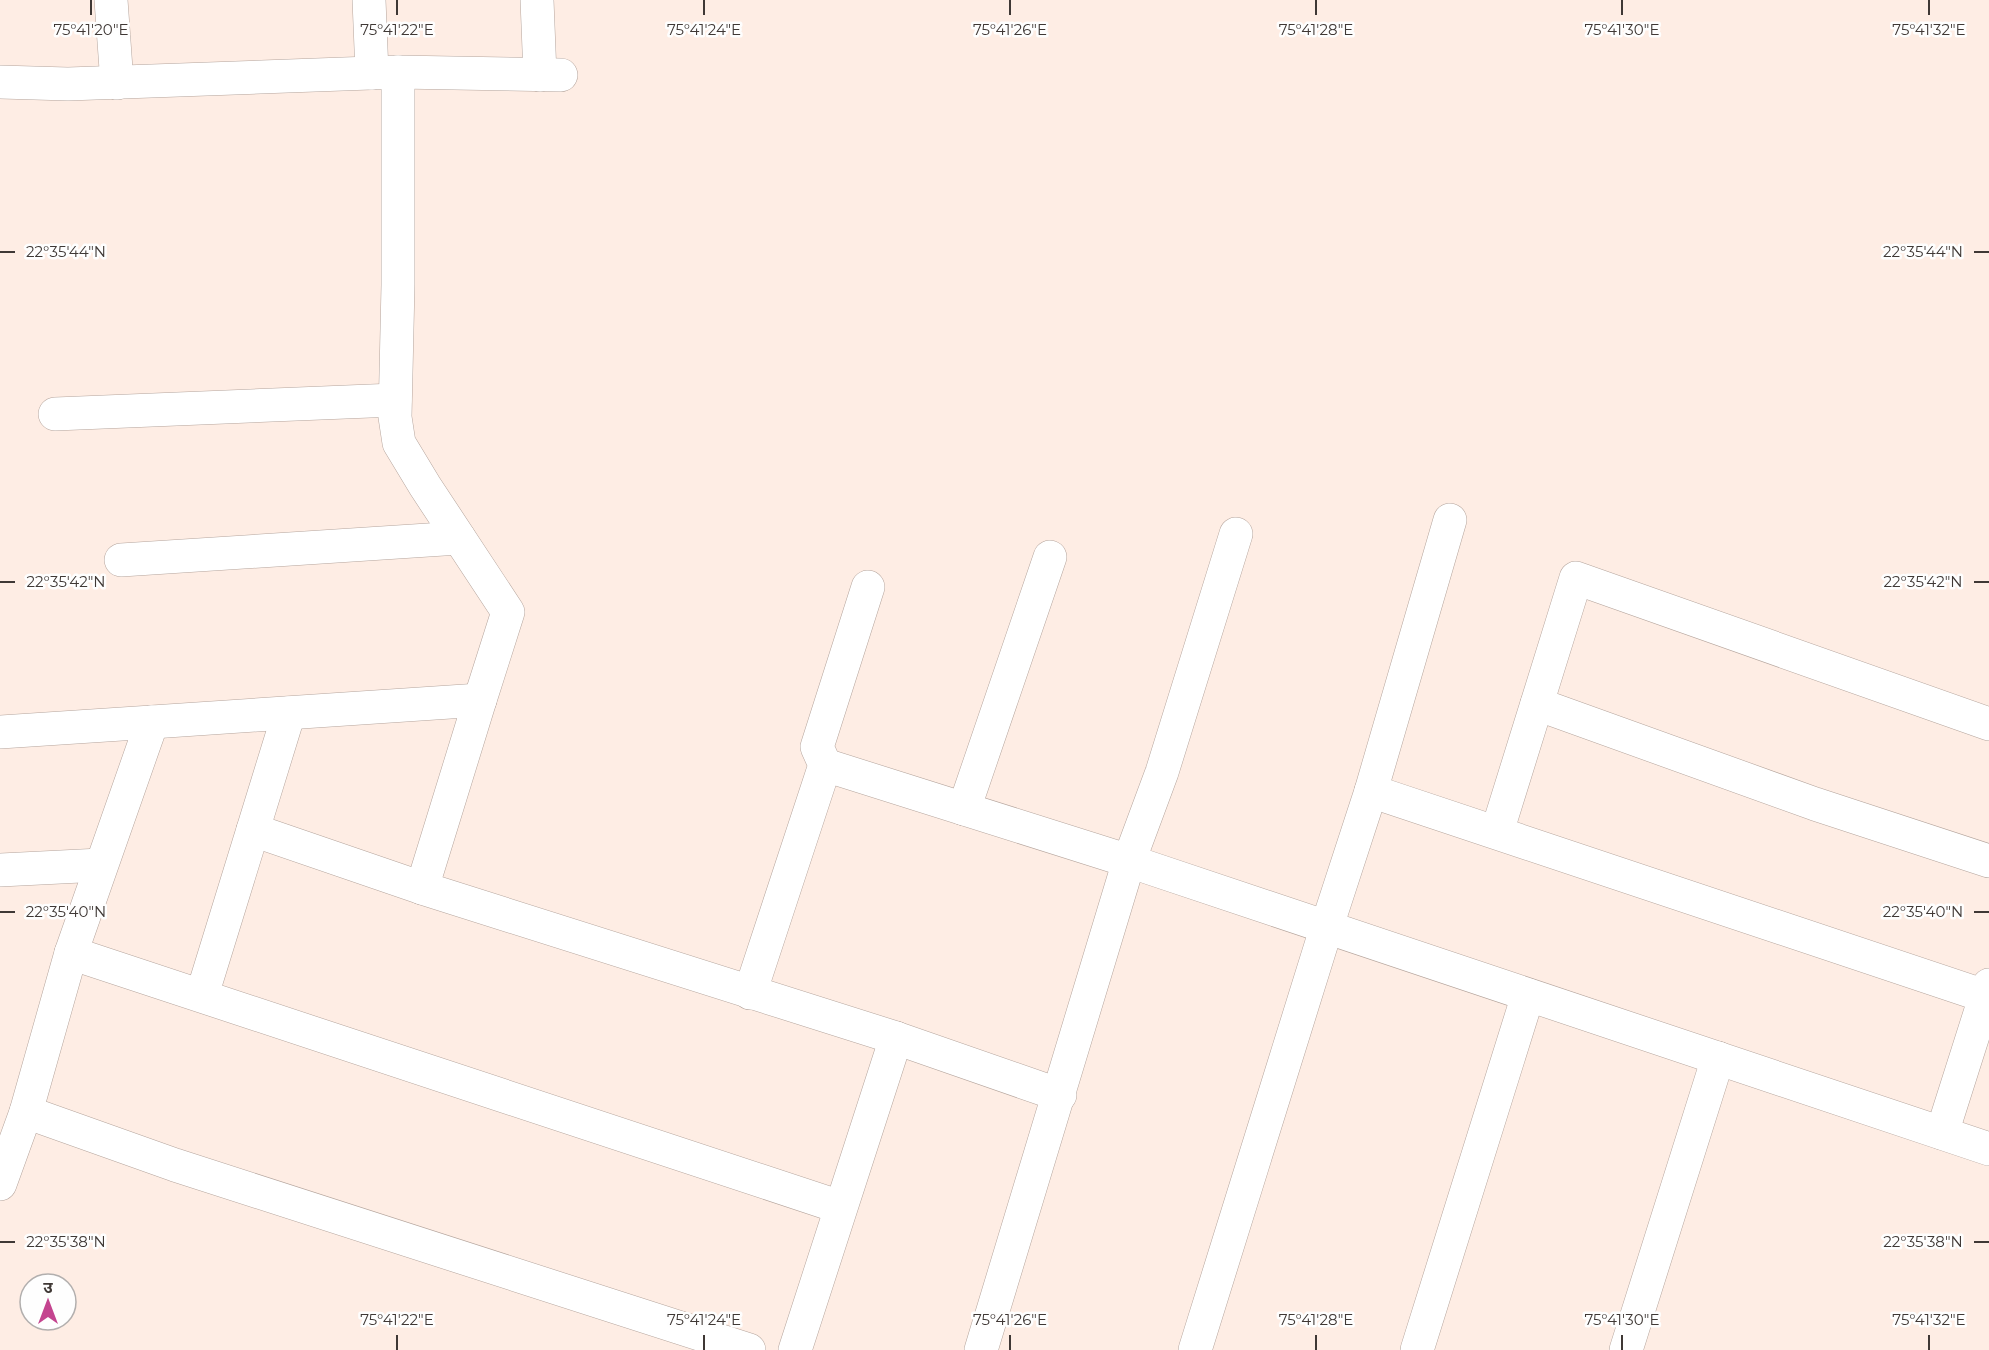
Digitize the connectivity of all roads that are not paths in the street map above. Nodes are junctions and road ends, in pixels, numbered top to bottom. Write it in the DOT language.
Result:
graph roads {
  1 [pos="111,0"];
  2 [pos="369,0"];
  3 [pos="537,0"];
  4 [pos="385,73"];
  5 [pos="0,81"];
  6 [pos="117,83"];
  7 [pos="395,400"];
  8 [pos="55,414"];
  9 [pos="1450,520"];
  10 [pos="1236,534"];
  11 [pos="459,538"];
  12 [pos="1050,557"];
  13 [pos="121,560"];
  14 [pos="868,587"];
  15 [pos="480,700"];
  16 [pos="1537,704"];
  17 [pos="289,713"];
  18 [pos="152,722"];
  19 [pos="1989,724"];
  20 [pos="0,732"];
  21 [pos="825,765"];
  22 [pos="1371,791"];
  23 [pos="964,809"];
  24 [pos="253,830"];
  25 [pos="1497,832"];
  26 [pos="1129,861"];
  27 [pos="1989,861"];
  28 [pos="101,865"];
  29 [pos="0,870"];
  30 [pos="422,888"];
  31 [pos="1327,926"];
  32 [pos="71,952"];
  33 [pos="1987,991"];
  34 [pos="750,993"];
  35 [pos="202,995"];
  36 [pos="1528,995"];
  37 [pos="897,1038"];
  38 [pos="1718,1058"];
  39 [pos="1060,1095"];
  40 [pos="26,1112"];
  41 [pos="1942,1133"];
  42 [pos="1989,1149"];
  43 [pos="0,1184"];
  44 [pos="840,1207"];
  45 [pos="749,1350"];
  46 [pos="795,1350"];
  47 [pos="981,1350"];
  48 [pos="1195,1350"];
  49 [pos="1417,1350"];
  50 [pos="1626,1350"];
  1 -- 6 [label="street"];
  2 -- 4 [label="street"];
  3 -- 4 [label="street"];
  4 -- 6 [label="street"];
  4 -- 7 [label="street"];
  5 -- 6 [label="street"];
  7 -- 8 [label="street"];
  7 -- 11 [label="street"];
  9 -- 22 [label="street"];
  10 -- 26 [label="street"];
  11 -- 13 [label="street"];
  11 -- 15 [label="street"];
  12 -- 23 [label="street"];
  14 -- 21 [label="street"];
  15 -- 17 [label="street"];
  15 -- 30 [label="street"];
  16 -- 19 [label="street"];
  16 -- 25 [label="street"];
  16 -- 27 [label="street"];
  17 -- 18 [label="street"];
  17 -- 24 [label="street"];
  18 -- 20 [label="street"];
  18 -- 28 [label="street"];
  21 -- 23 [label="street"];
  21 -- 34 [label="street"];
  22 -- 25 [label="street"];
  22 -- 31 [label="street"];
  23 -- 26 [label="street"];
  24 -- 30 [label="street"];
  24 -- 35 [label="street"];
  25 -- 33 [label="street"];
  26 -- 31 [label="street"];
  26 -- 39 [label="street"];
  28 -- 29 [label="street"];
  28 -- 32 [label="street"];
  30 -- 34 [label="street"];
  31 -- 36 [label="street"];
  31 -- 48 [label="street"];
  32 -- 35 [label="street"];
  32 -- 40 [label="street"];
  33 -- 41 [label="street"];
  34 -- 37 [label="street"];
  35 -- 44 [label="street"];
  36 -- 38 [label="street"];
  36 -- 49 [label="street"];
  37 -- 39 [label="street"];
  37 -- 44 [label="street"];
  38 -- 41 [label="street"];
  38 -- 50 [label="street"];
  39 -- 47 [label="street"];
  40 -- 43 [label="street"];
  40 -- 45 [label="street"];
  41 -- 42 [label="street"];
  44 -- 46 [label="street"];
}
